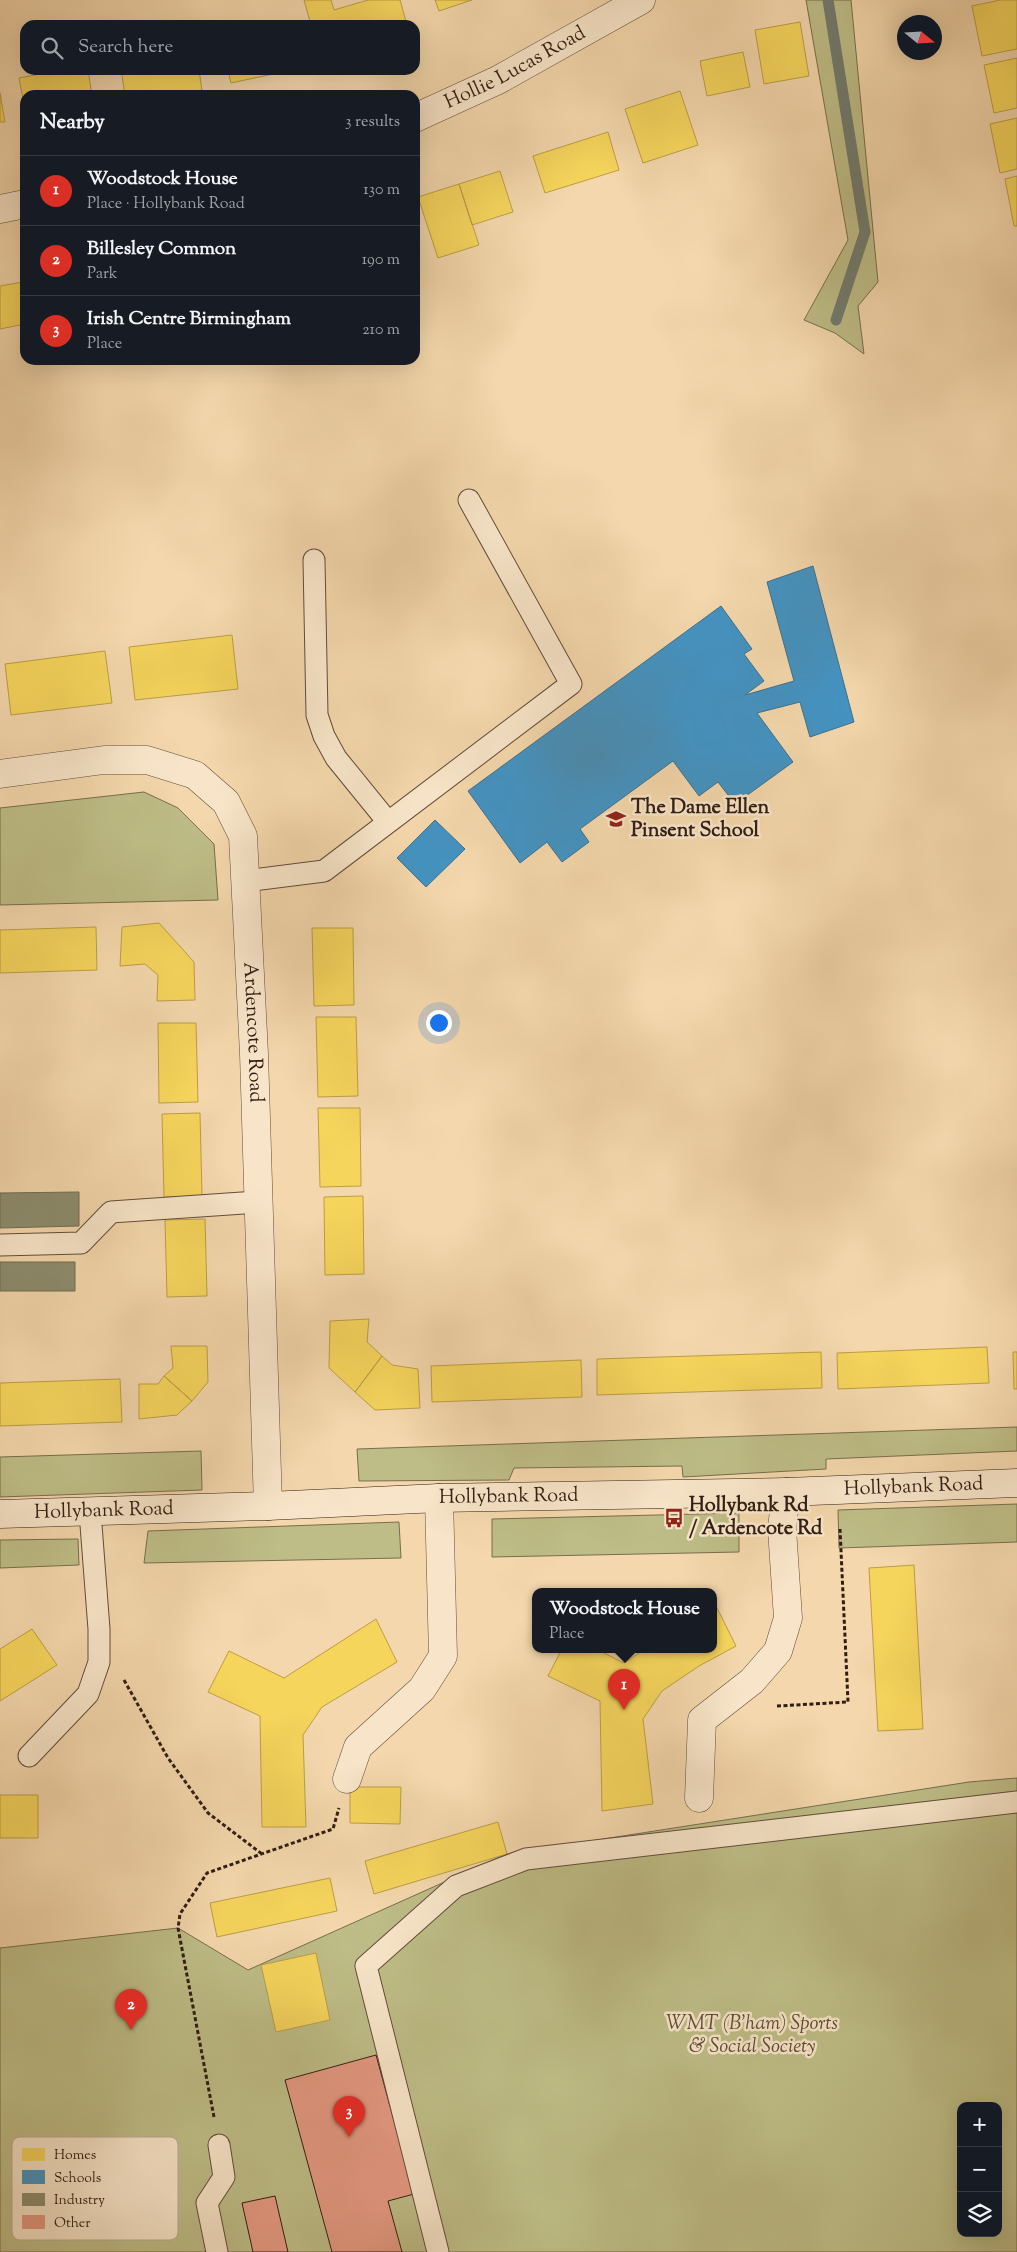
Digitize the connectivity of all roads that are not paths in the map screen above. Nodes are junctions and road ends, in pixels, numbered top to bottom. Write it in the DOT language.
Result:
graph roads {
  1 [pos="641,0"];
  2 [pos="420,116"];
  3 [pos="20,205"];
  4 [pos="0,209"];
  5 [pos="469,500"];
  6 [pos="314,560"];
  7 [pos="0,774"];
  8 [pos="388,822"];
  9 [pos="245,881"];
  10 [pos="258,1202"];
  11 [pos="0,1245"];
  12 [pos="1017,1483"];
  13 [pos="786,1492"];
  14 [pos="439,1498"];
  15 [pos="268,1506"];
  16 [pos="90,1512"];
  17 [pos="0,1514"];
  18 [pos="29,1756"];
  19 [pos="347,1779"];
  20 [pos="699,1798"];
  21 [pos="1017,1802"];
  22 [pos="219,2144"];
  23 [pos="218,2252"];
  24 [pos="438,2252"];
  1 -- 2 [label="street, Hollie Lucas Road"];
  3 -- 4 [label="street"];
  5 -- 8 [label="lane"];
  6 -- 8 [label="lane"];
  7 -- 9 [label="street, Ardencote Road"];
  8 -- 9 [label="lane"];
  9 -- 10 [label="street, Ardencote Road"];
  10 -- 11 [label="lane"];
  10 -- 15 [label="street, Ardencote Road"];
  12 -- 13 [label="street, Hollybank Road"];
  13 -- 14 [label="street, Hollybank Road"];
  13 -- 20 [label="street"];
  14 -- 15 [label="street, Hollybank Road"];
  14 -- 19 [label="street"];
  15 -- 16 [label="street, Hollybank Road"];
  16 -- 17 [label="street, Hollybank Road"];
  16 -- 18 [label="lane"];
  21 -- 24 [label="lane"];
  22 -- 23 [label="lane"];
}
